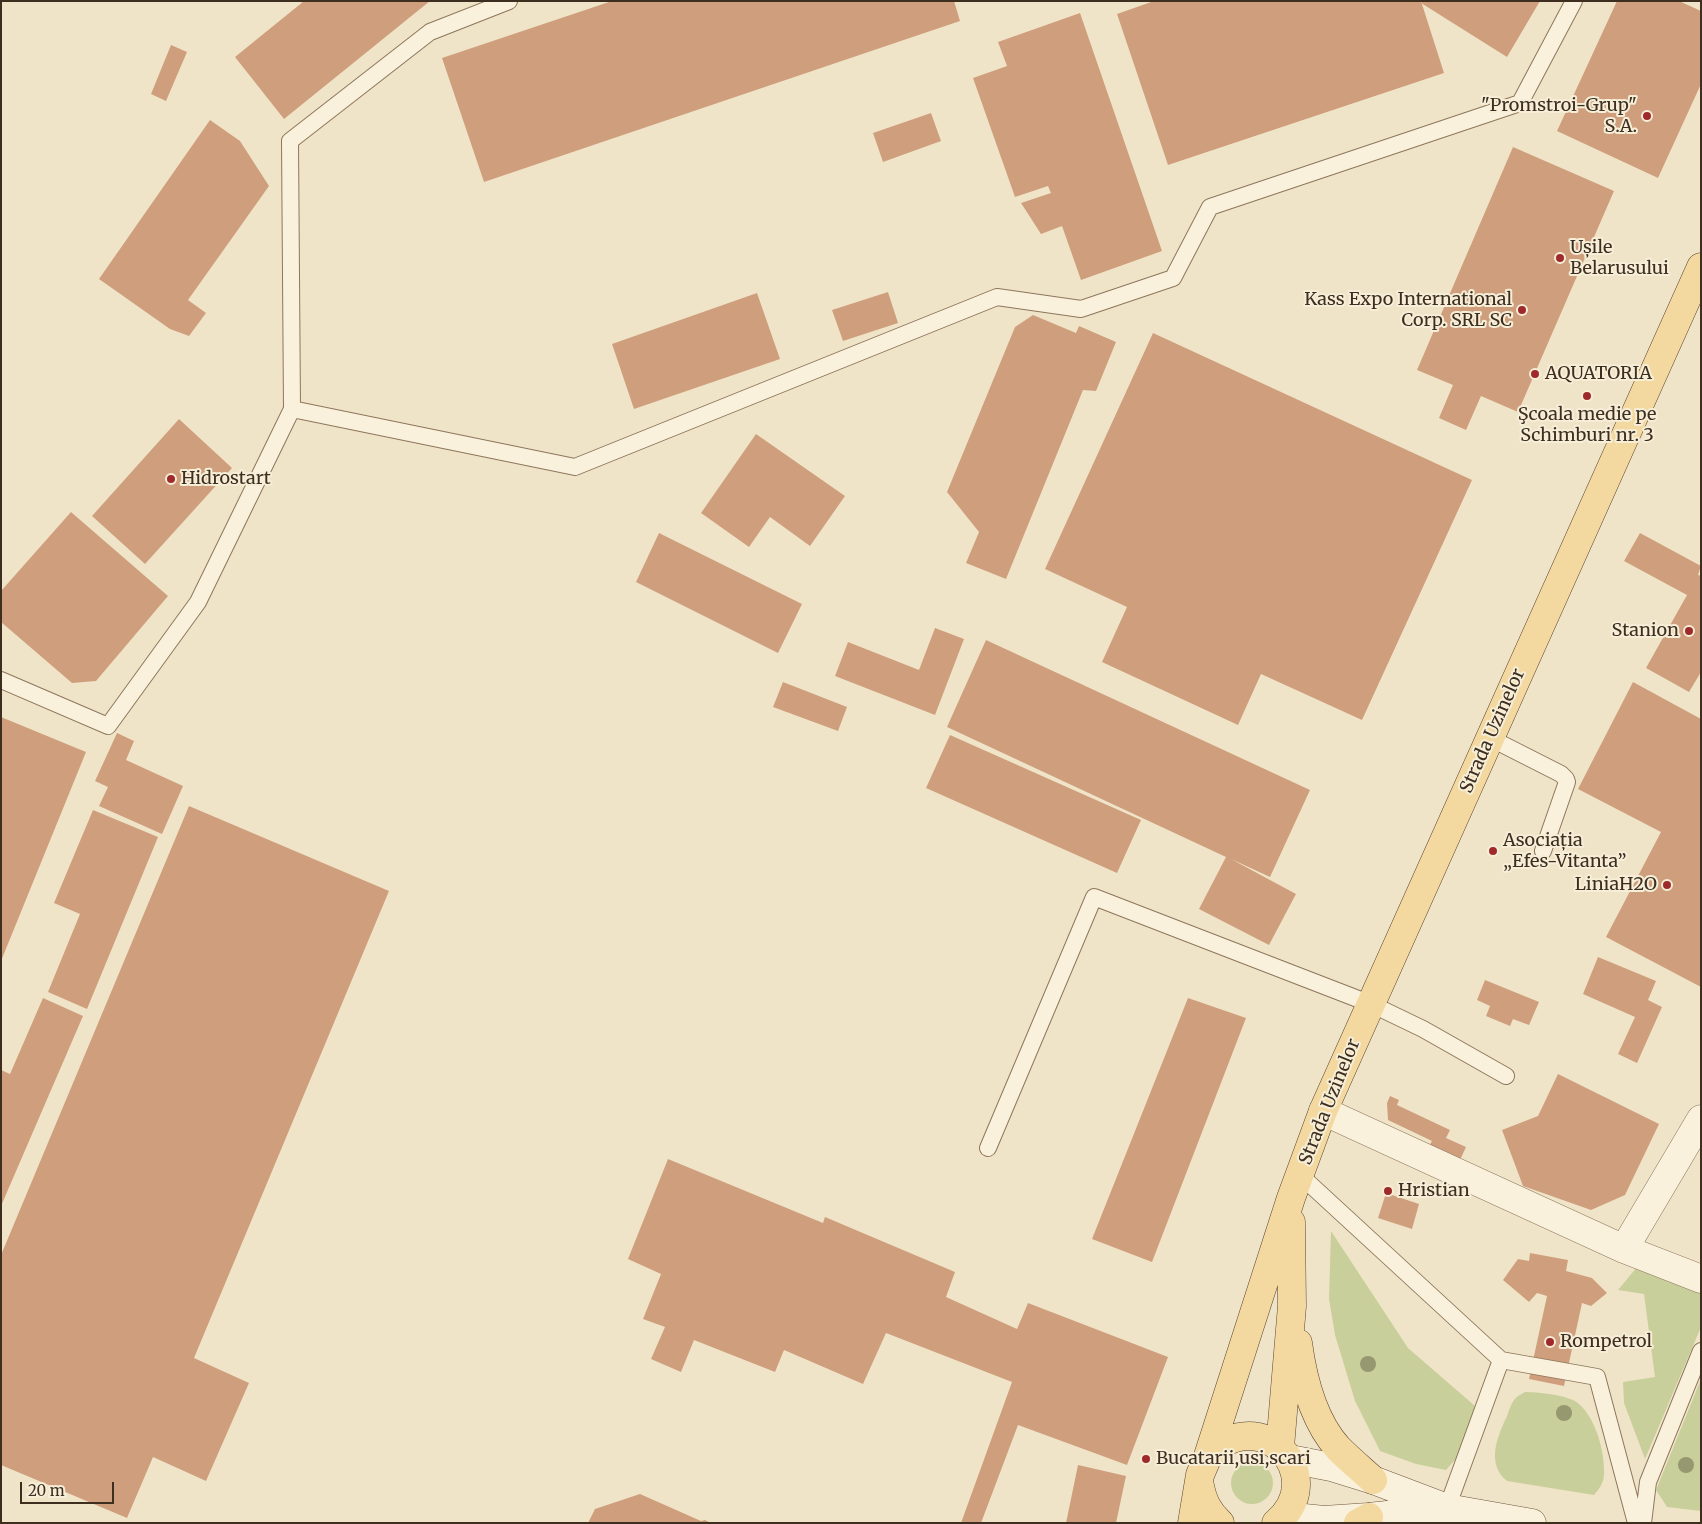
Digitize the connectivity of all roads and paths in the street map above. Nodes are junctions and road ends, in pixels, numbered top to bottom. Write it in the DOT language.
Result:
graph roads {
  1 [pos="509,1"];
  2 [pos="1574,1"];
  3 [pos="1701,267"];
  4 [pos="292,409"];
  5 [pos="1,680"];
  6 [pos="1490,738"];
  7 [pos="1543,851"];
  8 [pos="1371,1004"];
  9 [pos="1506,1076"];
  10 [pos="1323,1111"];
  11 [pos="1701,1119"];
  12 [pos="988,1148"];
  13 [pos="1295,1186"];
  14 [pos="1624,1249"];
  15 [pos="1701,1279"];
  16 [pos="1292,1306"];
  17 [pos="1701,1351"];
  18 [pos="1501,1360"];
  19 [pos="1285,1453"];
  20 [pos="1208,1456"];
  21 [pos="1373,1480"];
  22 [pos="1200,1486"];
  23 [pos="1447,1508"];
  24 [pos="1280,1519"];
  25 [pos="1364,1520"];
  26 [pos="1192,1523"];
  27 [pos="1220,1523"];
  28 [pos="1532,1523"];
  29 [pos="1636,1523"];
  30 [pos="1643,1523"];
  1 -- 4 [label="lane"];
  2 -- 4 [label="lane"];
  3 -- 6 [label="main road, Strada Uzinelor"];
  4 -- 5 [label="lane"];
  6 -- 7 [label="lane"];
  6 -- 8 [label="main road, Strada Uzinelor"];
  8 -- 9 [label="lane"];
  8 -- 10 [label="main road, Strada Uzinelor"];
  8 -- 12 [label="lane"];
  10 -- 13 [label="main road, Strada Uzinelor"];
  10 -- 14 [label="street"];
  11 -- 14 [label="street"];
  13 -- 16 [label="main road, Strada Uzinelor"];
  13 -- 18 [label="lane"];
  13 -- 20 [label="main road, Strada Uzinelor"];
  14 -- 15 [label="street"];
  16 -- 19 [label="main road, Strada Uzinelor"];
  16 -- 21 [label="main road"];
  17 -- 30 [label="lane"];
  18 -- 23 [label="lane"];
  18 -- 29 [label="lane"];
  19 -- 20 [label="main road"];
  19 -- 21 [label="street"];
  19 -- 24 [label="main road, Strada Uzinelor"];
  20 -- 22 [label="main road, Strada Uzinelor"];
  21 -- 23 [label="street"];
  22 -- 26 [label="main road, Strada Uzinelor"];
  22 -- 27 [label="main road"];
  23 -- 25 [label="street"];
  23 -- 28 [label="street"];
  24 -- 25 [label="street"];
}
